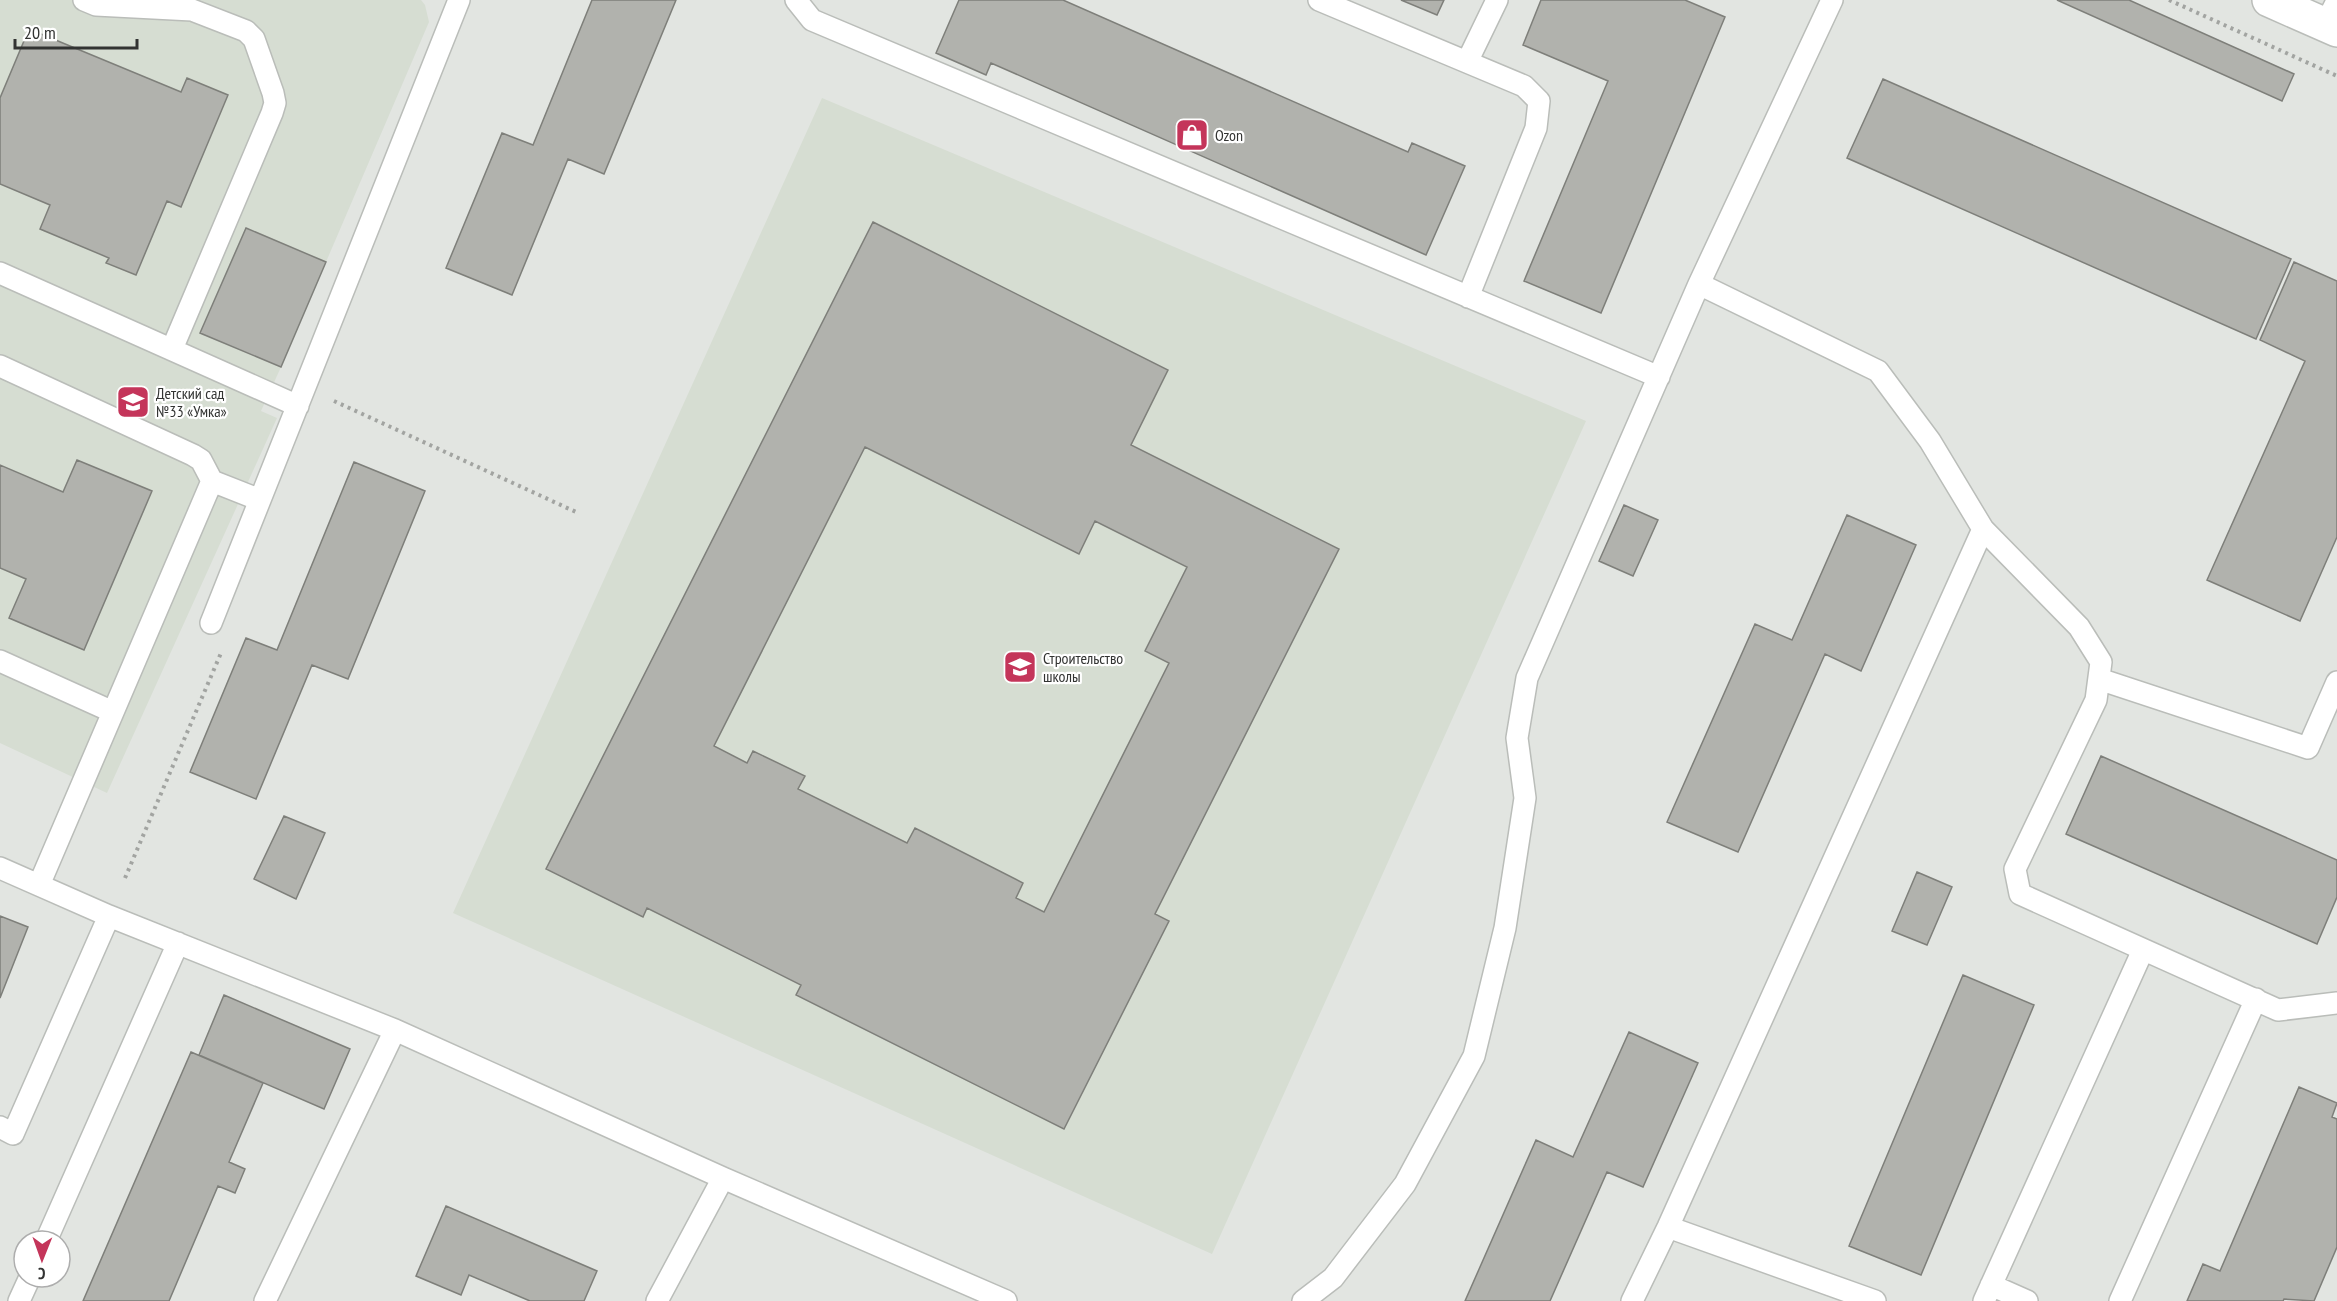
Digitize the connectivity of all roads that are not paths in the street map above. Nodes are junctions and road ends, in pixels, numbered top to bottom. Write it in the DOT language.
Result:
graph roads {
  1 [pos="84,0"];
  2 [pos="459,0"];
  3 [pos="796,0"];
  4 [pos="1318,0"];
  5 [pos="1497,0"];
  6 [pos="1832,0"];
  7 [pos="2269,0"];
  8 [pos="2333,19"];
  9 [pos="1467,62"];
  10 [pos="0,273"];
  11 [pos="1700,284"];
  12 [pos="1468,297"];
  13 [pos="172,349"];
  14 [pos="0,366"];
  15 [pos="1659,377"];
  16 [pos="301,397"];
  17 [pos="212,481"];
  18 [pos="260,500"];
  19 [pos="1983,529"];
  20 [pos="211,623"];
  21 [pos="0,661"];
  22 [pos="2099,679"];
  23 [pos="2337,682"];
  24 [pos="113,712"];
  25 [pos="0,868"];
  26 [pos="39,885"];
  27 [pos="109,916"];
  28 [pos="178,943"];
  29 [pos="2143,950"];
  30 [pos="2256,999"];
  31 [pos="2337,1003"];
  32 [pos="395,1030"];
  33 [pos="0,1127"];
  34 [pos="723,1178"];
  35 [pos="1668,1227"];
  36 [pos="51,1229"];
  37 [pos="1988,1293"];
  38 [pos="266,1301"];
  39 [pos="657,1301"];
  40 [pos="1006,1301"];
  41 [pos="1303,1301"];
  42 [pos="1632,1301"];
  43 [pos="1875,1301"];
  44 [pos="2027,1301"];
  45 [pos="2120,1301"];
  1 -- 13 [label="lane"];
  2 -- 16 [label="lane"];
  3 -- 12 [label="lane"];
  4 -- 9 [label="lane"];
  5 -- 9 [label="lane"];
  6 -- 11 [label="lane"];
  7 -- 8 [label="street"];
  9 -- 12 [label="lane"];
  10 -- 13 [label="lane"];
  11 -- 15 [label="lane"];
  11 -- 19 [label="lane"];
  12 -- 15 [label="lane"];
  13 -- 16 [label="lane"];
  14 -- 17 [label="lane"];
  15 -- 41 [label="lane"];
  16 -- 18 [label="lane"];
  17 -- 18 [label="lane"];
  17 -- 24 [label="lane"];
  18 -- 20 [label="lane"];
  19 -- 22 [label="lane"];
  19 -- 35 [label="lane"];
  21 -- 24 [label="lane"];
  22 -- 23 [label="lane"];
  22 -- 29 [label="lane"];
  24 -- 26 [label="lane"];
  25 -- 26 [label="lane"];
  26 -- 27 [label="lane"];
  27 -- 28 [label="lane"];
  27 -- 33 [label="lane"];
  28 -- 32 [label="lane"];
  28 -- 36 [label="lane"];
  29 -- 30 [label="lane"];
  29 -- 37 [label="lane"];
  30 -- 31 [label="lane"];
  30 -- 45 [label="lane"];
  32 -- 34 [label="lane"];
  32 -- 38 [label="lane"];
  34 -- 39 [label="lane"];
  34 -- 40 [label="lane"];
  35 -- 42 [label="lane"];
  35 -- 43 [label="lane"];
  37 -- 44 [label="lane"];
}
